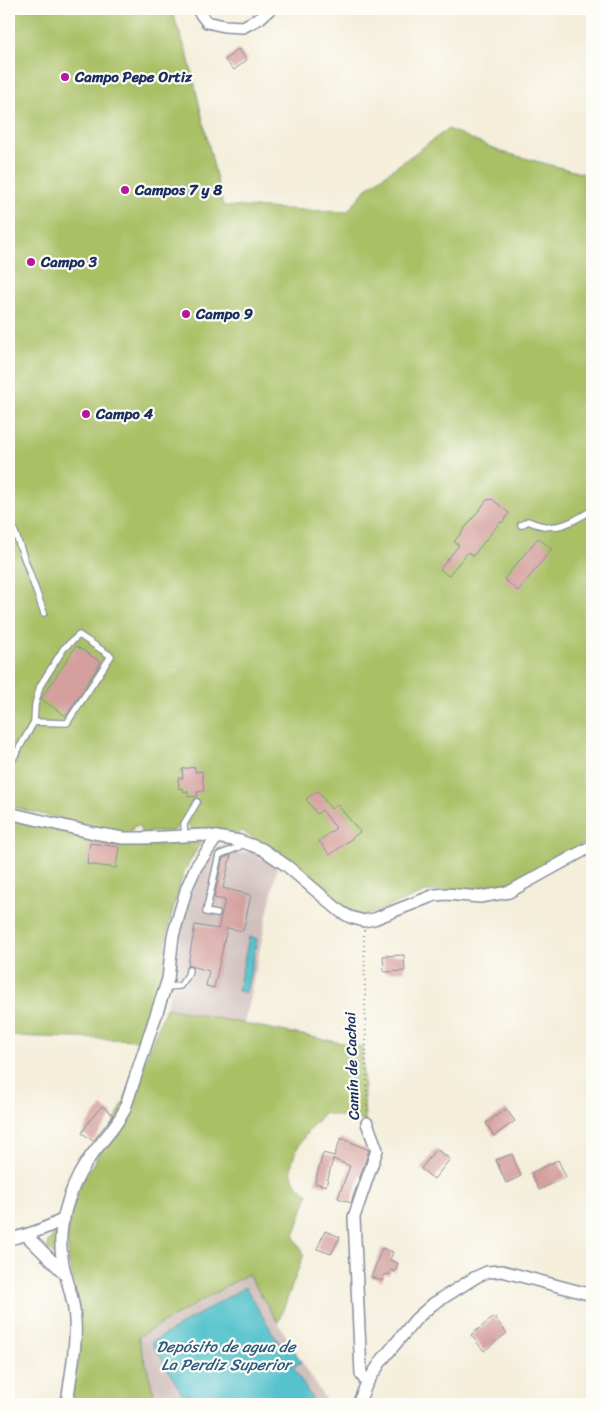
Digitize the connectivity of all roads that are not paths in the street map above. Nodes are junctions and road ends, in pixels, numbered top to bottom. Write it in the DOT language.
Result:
graph roads {
  1 [pos="197,9"];
  2 [pos="270,9"];
  3 [pos="592,510"];
  4 [pos="9,516"];
  5 [pos="521,525"];
  6 [pos="44,612"];
  7 [pos="34,722"];
  8 [pos="9,766"];
  9 [pos="197,802"];
  10 [pos="9,813"];
  11 [pos="185,836"];
  12 [pos="217,837"];
  13 [pos="240,841"];
  14 [pos="592,846"];
  15 [pos="217,914"];
  16 [pos="189,970"];
  17 [pos="166,987"];
  18 [pos="368,1123"];
  19 [pos="64,1219"];
  20 [pos="27,1236"];
  21 [pos="9,1239"];
  22 [pos="65,1274"];
  23 [pos="592,1296"];
  24 [pos="367,1383"];
  25 [pos="67,1404"];
  26 [pos="358,1404"];
  1 -- 2 [label="street"];
  3 -- 5 [label="lane"];
  4 -- 6 [label="lane"];
  7 -- 7 [label="lane"];
  7 -- 8 [label="lane"];
  9 -- 11 [label="lane"];
  10 -- 11 [label="street"];
  11 -- 12 [label="street"];
  12 -- 13 [label="street"];
  12 -- 17 [label="street"];
  13 -- 14 [label="street"];
  13 -- 15 [label="lane"];
  16 -- 17 [label="lane"];
  17 -- 19 [label="street"];
  18 -- 24 [label="street, Camín de Cachai"];
  19 -- 20 [label="street"];
  19 -- 22 [label="street"];
  20 -- 21 [label="street"];
  20 -- 22 [label="street"];
  22 -- 25 [label="street"];
  23 -- 24 [label="street"];
  24 -- 26 [label="street"];
}
